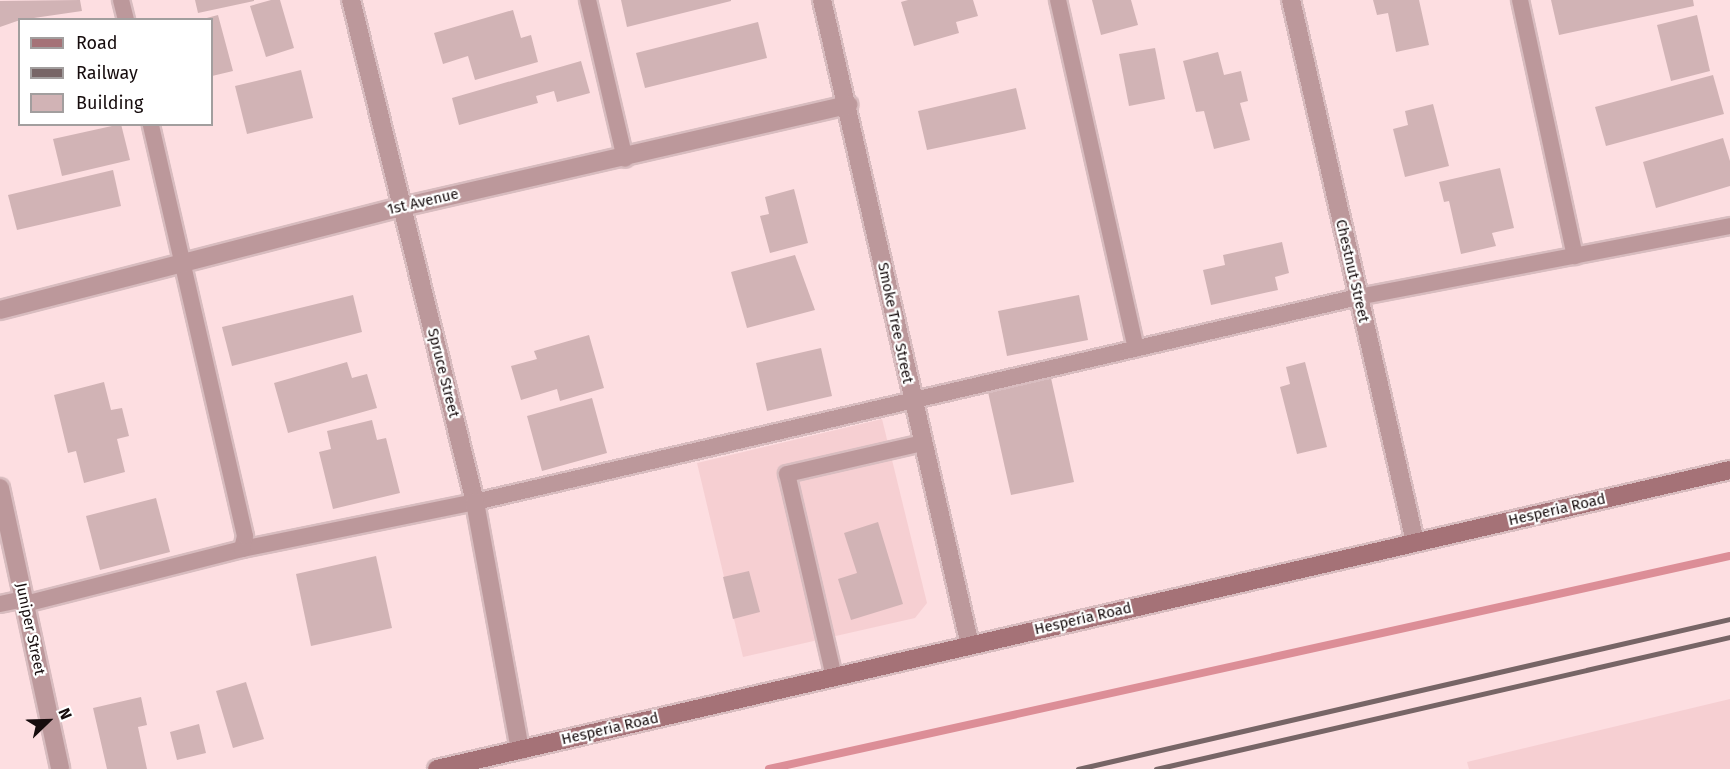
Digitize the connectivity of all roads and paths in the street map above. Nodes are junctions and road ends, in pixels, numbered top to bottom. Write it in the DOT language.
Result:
graph roads {
  1 [pos="121,0"];
  2 [pos="351,0"];
  3 [pos="588,0"];
  4 [pos="822,0"];
  5 [pos="1058,0"];
  6 [pos="1291,0"];
  7 [pos="1520,0"];
  8 [pos="126,18"];
  9 [pos="848,105"];
  10 [pos="151,126"];
  11 [pos="625,159"];
  12 [pos="402,207"];
  13 [pos="1730,226"];
  14 [pos="1575,256"];
  15 [pos="181,263"];
  16 [pos="1358,297"];
  17 [pos="0,310"];
  18 [pos="1136,348"];
  19 [pos="912,402"];
  20 [pos="922,443"];
  21 [pos="1730,470"];
  22 [pos="0,488"];
  23 [pos="475,502"];
  24 [pos="1415,542"];
  25 [pos="242,549"];
  26 [pos="24,602"];
  27 [pos="0,604"];
  28 [pos="970,645"];
  29 [pos="834,677"];
  30 [pos="520,750"];
  31 [pos="60,769"];
  32 [pos="437,769"];
  1 -- 8 [label="lane"];
  2 -- 12 [label="street, Spruce Street"];
  3 -- 11 [label="lane"];
  4 -- 9 [label="street, Smoke Tree Street"];
  5 -- 18 [label="lane"];
  6 -- 16 [label="street, Chestnut Street"];
  7 -- 14 [label="lane"];
  9 -- 11 [label="street, 1st Avenue"];
  9 -- 19 [label="street, Smoke Tree Street"];
  10 -- 15 [label="lane"];
  11 -- 12 [label="street, 1st Avenue"];
  12 -- 15 [label="street, 1st Avenue"];
  12 -- 23 [label="street, Spruce Street"];
  13 -- 14 [label="lane"];
  14 -- 16 [label="lane"];
  15 -- 17 [label="street, 1st Avenue"];
  15 -- 25 [label="lane"];
  16 -- 18 [label="lane"];
  16 -- 24 [label="street, Chestnut Street"];
  18 -- 19 [label="lane"];
  19 -- 20 [label="street, Smoke Tree Street"];
  19 -- 23 [label="lane"];
  20 -- 28 [label="street, Smoke Tree Street"];
  20 -- 29 [label="lane"];
  21 -- 24 [label="main road, Hesperia Road"];
  22 -- 26 [label="street, Juniper Street"];
  23 -- 25 [label="lane"];
  23 -- 30 [label="street, Spruce Street"];
  24 -- 28 [label="main road, Hesperia Road"];
  25 -- 26 [label="lane"];
  26 -- 27 [label="lane"];
  26 -- 31 [label="street, Juniper Street"];
  28 -- 29 [label="main road, Hesperia Road"];
  29 -- 30 [label="main road, Hesperia Road"];
  30 -- 32 [label="main road, Hesperia Road"];
}
